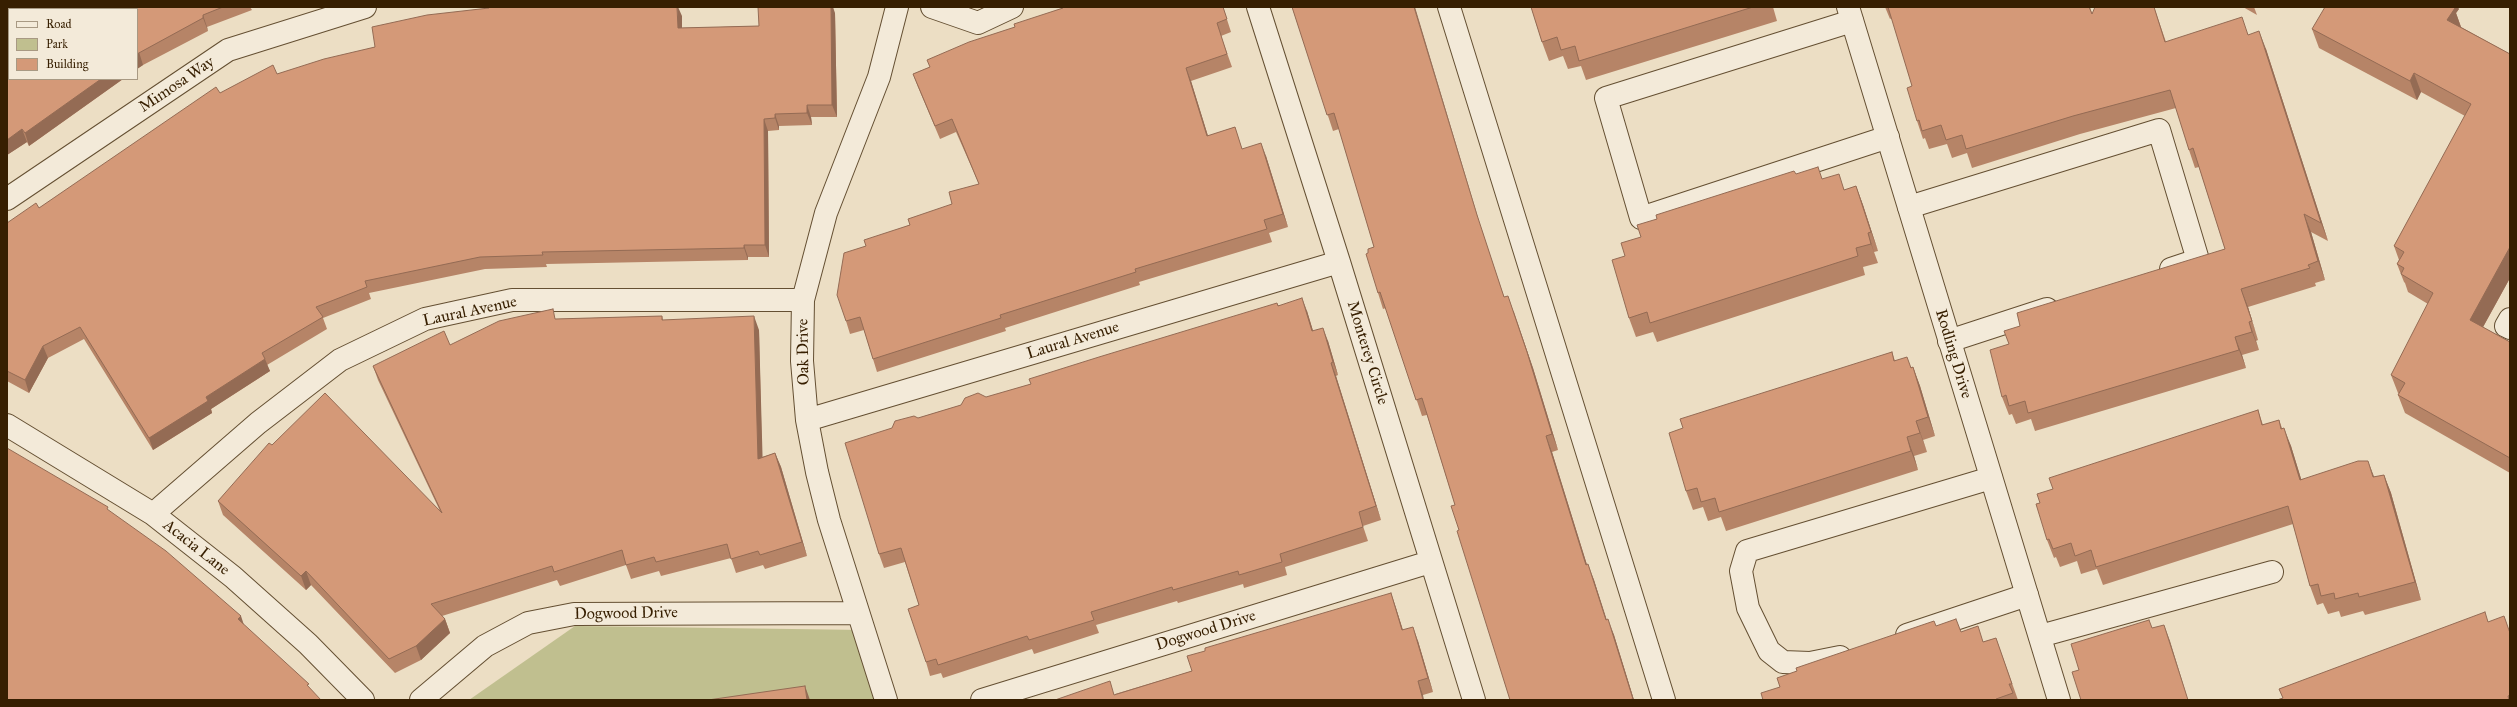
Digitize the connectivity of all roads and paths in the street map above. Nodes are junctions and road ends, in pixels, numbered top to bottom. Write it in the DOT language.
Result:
graph roads {
  1 [pos="365,7"];
  2 [pos="897,7"];
  3 [pos="932,7"];
  4 [pos="1012,7"];
  5 [pos="1258,7"];
  6 [pos="1449,7"];
  7 [pos="1850,14"];
  8 [pos="1888,137"];
  9 [pos="7,199"];
  10 [pos="1909,208"];
  11 [pos="1339,262"];
  12 [pos="2153,275"];
  13 [pos="803,300"];
  14 [pos="2070,302"];
  15 [pos="2510,319"];
  16 [pos="2510,328"];
  17 [pos="1949,341"];
  18 [pos="807,420"];
  19 [pos="7,425"];
  20 [pos="1991,478"];
  21 [pos="153,514"];
  22 [pos="1430,562"];
  23 [pos="2272,572"];
  24 [pos="2027,595"];
  25 [pos="858,613"];
  26 [pos="2040,636"];
  27 [pos="1887,641"];
  28 [pos="1857,651"];
  29 [pos="363,700"];
  30 [pos="421,700"];
  31 [pos="886,700"];
  32 [pos="982,700"];
  33 [pos="1474,700"];
  34 [pos="1664,700"];
  35 [pos="2059,700"];
  1 -- 9 [label="street, Mimosa Way"];
  2 -- 13 [label="street, Oak Drive"];
  3 -- 4 [label="street"];
  5 -- 11 [label="street, Monterey Circle"];
  6 -- 34 [label="street"];
  7 -- 8 [label="street, Rodling Drive"];
  7 -- 8 [label="street"];
  8 -- 10 [label="street, Rodling Drive"];
  10 -- 12 [label="street"];
  10 -- 17 [label="street, Rodling Drive"];
  11 -- 18 [label="street, Laural Avenue"];
  11 -- 22 [label="street, Monterey Circle"];
  13 -- 18 [label="street, Oak Drive"];
  13 -- 21 [label="street, Laural Avenue"];
  14 -- 17 [label="street"];
  15 -- 16 [label="street"];
  17 -- 20 [label="street, Rodling Drive"];
  18 -- 25 [label="street, Oak Drive"];
  19 -- 21 [label="street, Acacia Lane"];
  20 -- 24 [label="street, Rodling Drive"];
  20 -- 28 [label="street"];
  21 -- 29 [label="street, Acacia Lane"];
  22 -- 32 [label="street, Dogwood Drive"];
  22 -- 33 [label="street, Monterey Circle"];
  23 -- 26 [label="street"];
  24 -- 26 [label="street, Rodling Drive"];
  24 -- 27 [label="street"];
  25 -- 30 [label="street, Dogwood Drive"];
  25 -- 31 [label="street, Oak Drive"];
  26 -- 35 [label="street, Rodling Drive"];
}
